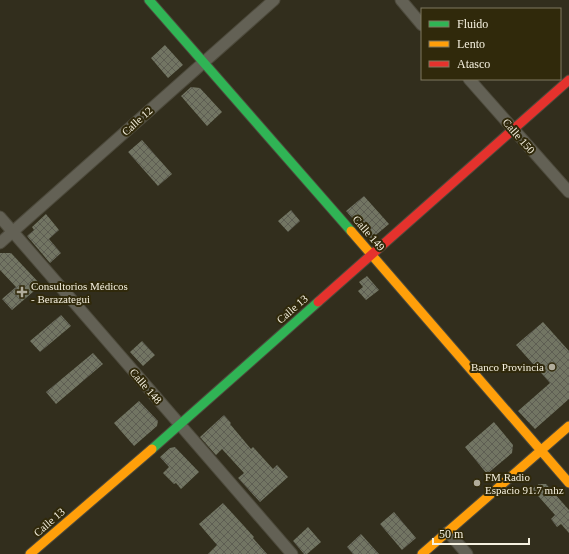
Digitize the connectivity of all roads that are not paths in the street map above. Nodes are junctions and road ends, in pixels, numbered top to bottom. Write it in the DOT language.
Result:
graph roads {
  1 [pos="149,0"];
  2 [pos="274,0"];
  3 [pos="400,0"];
  4 [pos="421,24"];
  5 [pos="203,63"];
  6 [pos="470,80"];
  7 [pos="569,80"];
  8 [pos="513,129"];
  9 [pos="569,192"];
  10 [pos="0,217"];
  11 [pos="13,232"];
  12 [pos="0,243"];
  13 [pos="372,254"];
  14 [pos="179,425"];
  15 [pos="569,426"];
  16 [pos="542,450"];
  17 [pos="569,482"];
  18 [pos="448,532"];
  19 [pos="30,554"];
  20 [pos="292,554"];
  21 [pos="422,554"];
  22 [pos="467,554"];
  1 -- 5 [label="street, Calle 149"];
  2 -- 5 [label="street, Calle 12"];
  3 -- 4 [label="street"];
  5 -- 11 [label="street, Calle 12"];
  5 -- 13 [label="street, Calle 149"];
  6 -- 8 [label="street, Calle 150"];
  7 -- 8 [label="street, Calle 13"];
  8 -- 9 [label="street, Calle 150"];
  8 -- 13 [label="street, Calle 13"];
  10 -- 11 [label="street, Calle 148"];
  11 -- 12 [label="street, Calle 12"];
  11 -- 14 [label="street, Calle 148"];
  13 -- 14 [label="street, Calle 13"];
  13 -- 16 [label="street, Calle 149"];
  14 -- 19 [label="street, Calle 13"];
  14 -- 20 [label="street, Calle 148"];
  15 -- 16 [label="street"];
  16 -- 17 [label="street, Calle 149"];
  16 -- 18 [label="street"];
  18 -- 21 [label="street"];
  18 -- 22 [label="street"];
}
